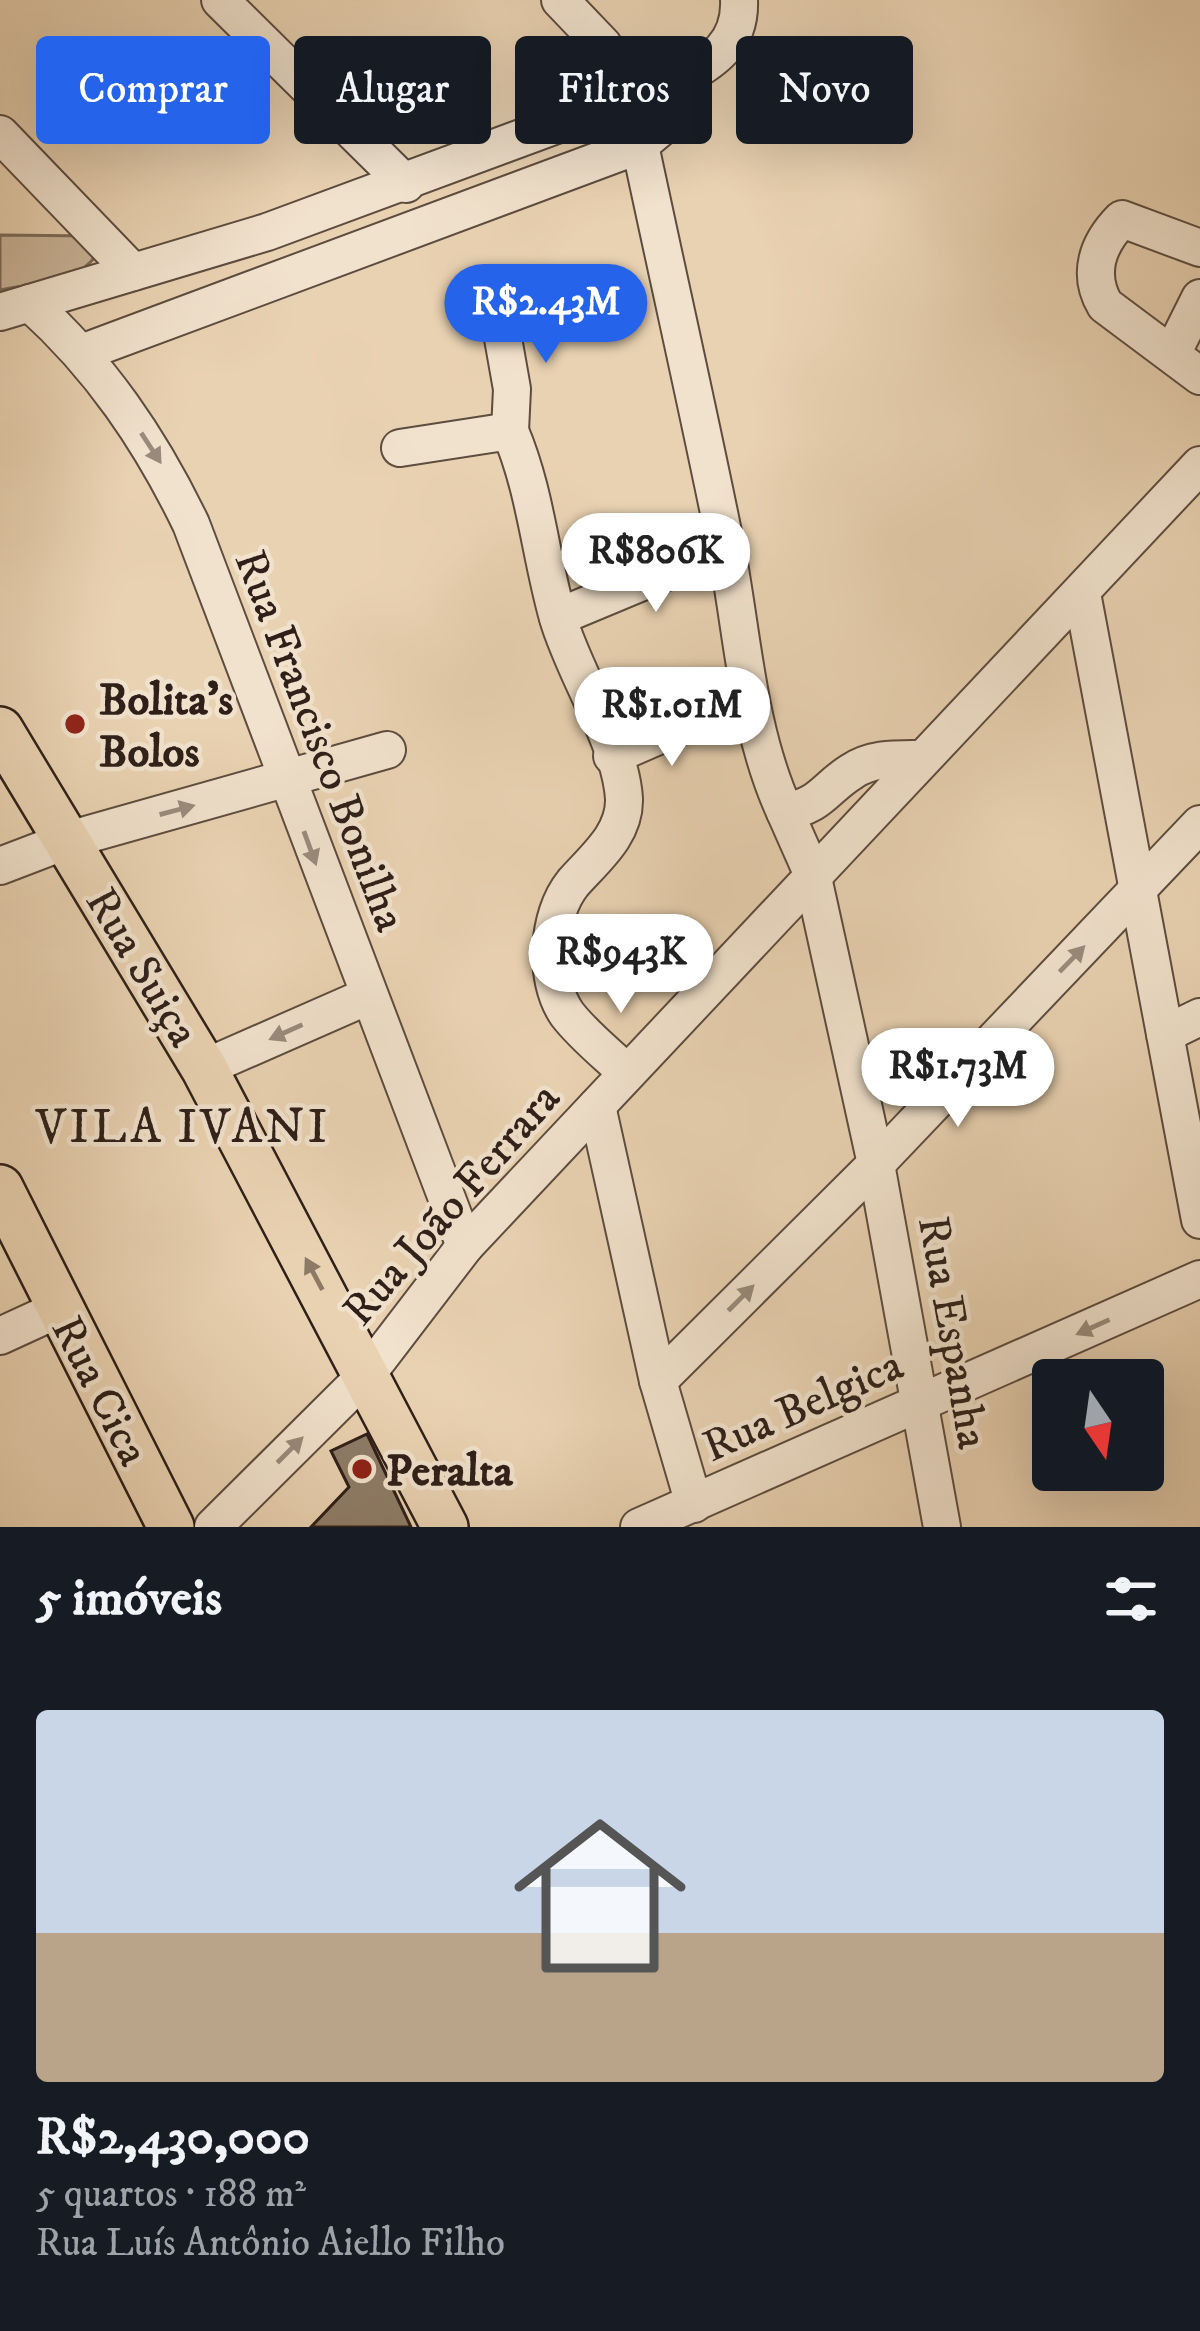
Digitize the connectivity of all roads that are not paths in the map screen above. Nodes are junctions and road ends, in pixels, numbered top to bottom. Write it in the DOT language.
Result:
graph roads {
  1 [pos="220,0"];
  2 [pos="560,0"];
  3 [pos="739,0"];
  4 [pos="595,36"];
  5 [pos="712,60"];
  6 [pos="0,134"];
  7 [pos="515,141"];
  8 [pos="640,145"];
  9 [pos="406,184"];
  10 [pos="1200,248"];
  11 [pos="133,272"];
  12 [pos="1200,298"];
  13 [pos="15,308"];
  14 [pos="498,310"];
  15 [pos="84,352"];
  16 [pos="1186,365"];
  17 [pos="510,431"];
  18 [pos="400,448"];
  19 [pos="1200,465"];
  20 [pos="726,547"];
  21 [pos="1082,593"];
  22 [pos="558,617"];
  23 [pos="704,716"];
  24 [pos="0,730"];
  25 [pos="387,750"];
  26 [pos="612,756"];
  27 [pos="918,759"];
  28 [pos="285,780"];
  29 [pos="785,812"];
  30 [pos="1200,824"];
  31 [pos="68,840"];
  32 [pos="0,866"];
  33 [pos="812,873"];
  34 [pos="1138,890"];
  35 [pos="368,996"];
  36 [pos="1200,1017"];
  37 [pos="1165,1034"];
  38 [pos="204,1068"];
  39 [pos="626,1072"];
  40 [pos="597,1106"];
  41 [pos="876,1164"];
  42 [pos="0,1188"];
  43 [pos="1200,1220"];
  44 [pos="465,1246"];
  45 [pos="1200,1279"];
  46 [pos="61,1308"];
  47 [pos="0,1336"];
  48 [pos="367,1374"];
  49 [pos="658,1381"];
  50 [pos="919,1406"];
  51 [pos="694,1504"];
  52 [pos="171,1527"];
  53 [pos="213,1527"];
  54 [pos="446,1527"];
  55 [pos="639,1527"];
  56 [pos="942,1527"];
  1 -- 9 [label="street"];
  2 -- 4 [label="street"];
  3 -- 5 [label="street"];
  6 -- 11 [label="street"];
  7 -- 9 [label="street"];
  8 -- 15 [label="street"];
  8 -- 20 [label="street, Rua Espanha"];
  9 -- 11 [label="street"];
  10 -- 16 [label="street"];
  11 -- 13 [label="street"];
  12 -- 16 [label="street"];
  13 -- 15 [label="street, Rua Francisco Bonilha"];
  14 -- 17 [label="street"];
  15 -- 28 [label="street, Rua Francisco Bonilha, one-way"];
  17 -- 18 [label="street"];
  17 -- 22 [label="street"];
  19 -- 21 [label="street, Rua João Ferrara"];
  20 -- 22 [label="street"];
  20 -- 29 [label="street, Rua Espanha"];
  21 -- 27 [label="street, Rua João Ferrara"];
  21 -- 34 [label="street"];
  22 -- 26 [label="street"];
  23 -- 26 [label="street"];
  24 -- 31 [label="main road, Rua Suiça"];
  25 -- 28 [label="street"];
  26 -- 39 [label="street"];
  27 -- 29 [label="street"];
  27 -- 33 [label="street, Rua João Ferrara"];
  31 -- 28 [label="street, one-way"];
  28 -- 35 [label="street, Rua Francisco Bonilha, one-way"];
  29 -- 33 [label="street, Rua Espanha"];
  30 -- 34 [label="street"];
  31 -- 32 [label="street"];
  31 -- 38 [label="main road, Rua Suiça"];
  33 -- 39 [label="street, Rua João Ferrara"];
  33 -- 41 [label="street, Rua Espanha"];
  34 -- 37 [label="street"];
  41 -- 34 [label="street, one-way"];
  35 -- 38 [label="street, one-way"];
  35 -- 44 [label="street, Rua Francisco Bonilha"];
  36 -- 37 [label="street"];
  37 -- 43 [label="street"];
  48 -- 38 [label="main road, Rua Suiça, one-way"];
  39 -- 40 [label="street, Rua João Ferrara"];
  40 -- 44 [label="street, Rua João Ferrara"];
  40 -- 49 [label="street"];
  49 -- 41 [label="street, one-way"];
  41 -- 50 [label="street, Rua Espanha"];
  42 -- 46 [label="main road, Rua Cica"];
  44 -- 48 [label="street, Rua João Ferrara"];
  45 -- 50 [label="street, Rua Belgica, one-way"];
  46 -- 47 [label="street"];
  46 -- 52 [label="main road, Rua Cica"];
  53 -- 48 [label="street, Rua João Ferrara, one-way"];
  48 -- 54 [label="main road, Rua Suiça"];
  49 -- 51 [label="street"];
  50 -- 51 [label="street, Rua Belgica"];
  50 -- 56 [label="street, Rua Espanha"];
  51 -- 55 [label="street, Rua Belgica"];
}
